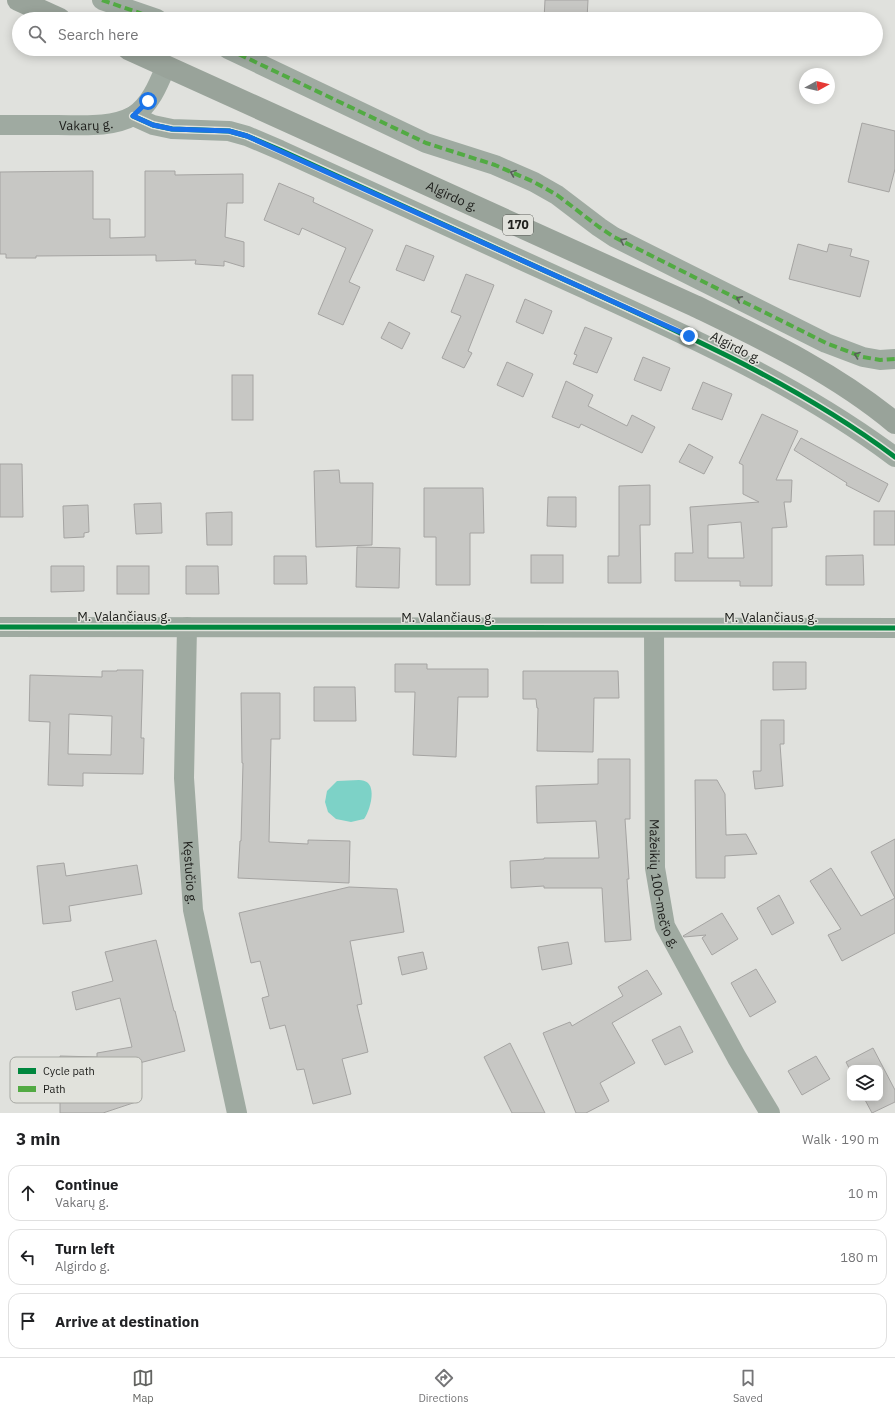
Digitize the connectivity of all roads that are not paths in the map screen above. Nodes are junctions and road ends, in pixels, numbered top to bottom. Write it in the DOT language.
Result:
graph roads {
  1 [pos="18,0"];
  2 [pos="102,0"];
  3 [pos="45,12"];
  4 [pos="137,12"];
  5 [pos="144,56"];
  6 [pos="243,56"];
  7 [pos="166,66"];
  8 [pos="133,116"];
  9 [pos="0,125"];
  10 [pos="895,359"];
  11 [pos="895,423"];
  12 [pos="895,457"];
  13 [pos="0,627"];
  14 [pos="187,627"];
  15 [pos="654,628"];
  16 [pos="895,628"];
  17 [pos="237,1113"];
  18 [pos="770,1113"];
  1 -- 3 [label="main road"];
  2 -- 4 [label="street"];
  5 -- 7 [label="main road, Algirdo g. / 170"];
  10 -- 6 [label="street, one-way"];
  7 -- 8 [label="street, Vakarų g."];
  7 -- 11 [label="main road, Algirdo g. / 170"];
  8 -- 9 [label="street, Vakarų g."];
  8 -- 12 [label="street, Algirdo g."];
  13 -- 14 [label="street, M. Valančiaus g."];
  14 -- 15 [label="street, M. Valančiaus g."];
  14 -- 17 [label="street, Kęstučio g."];
  15 -- 16 [label="street, M. Valančiaus g."];
  15 -- 18 [label="street, Mažeikių 100-mečio g."];
}
